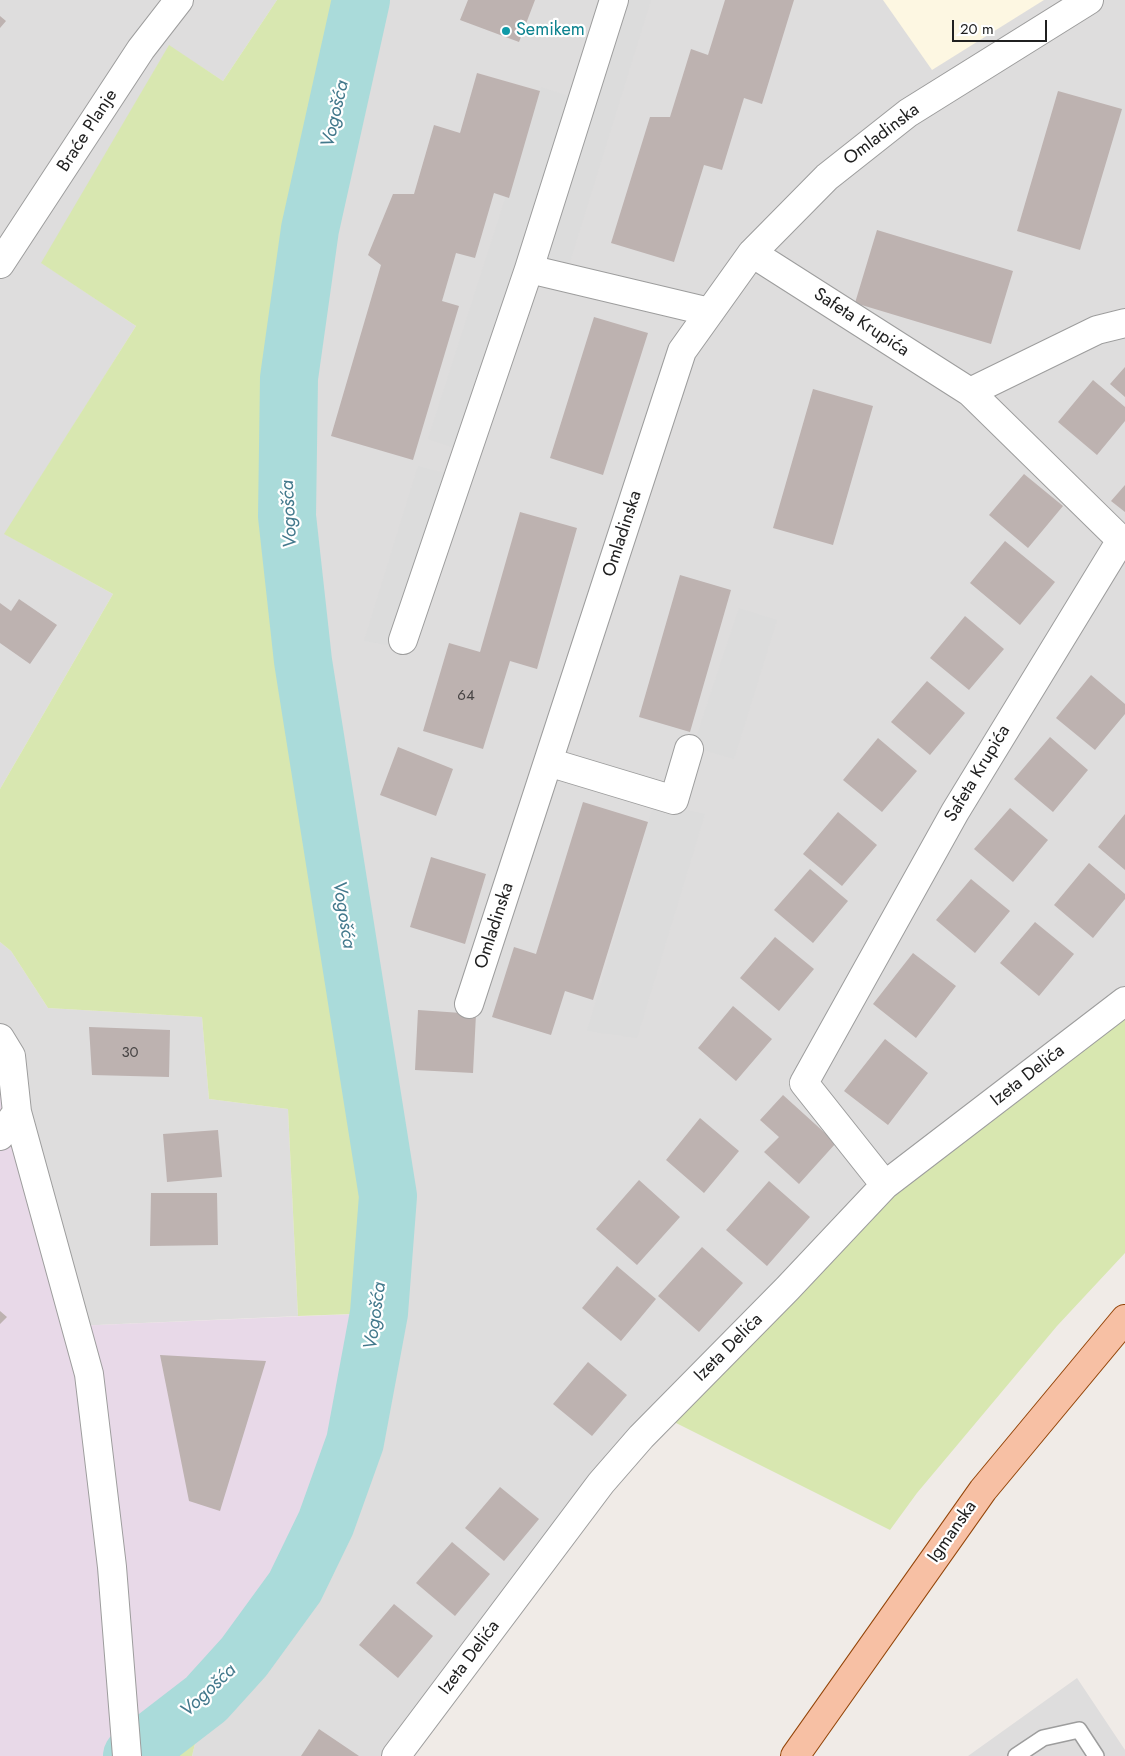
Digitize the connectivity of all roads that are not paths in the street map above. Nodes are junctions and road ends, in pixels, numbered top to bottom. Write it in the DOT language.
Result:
graph roads {
  1 [pos="179,0"];
  2 [pos="614,0"];
  3 [pos="1089,0"];
  4 [pos="752,253"];
  5 [pos="0,264"];
  6 [pos="528,269"];
  7 [pos="710,312"];
  8 [pos="1125,322"];
  9 [pos="970,392"];
  10 [pos="403,640"];
  11 [pos="689,749"];
  12 [pos="548,762"];
  13 [pos="1125,1001"];
  14 [pos="469,1004"];
  15 [pos="0,1038"];
  16 [pos="17,1112"];
  17 [pos="0,1136"];
  18 [pos="885,1185"];
  19 [pos="1125,1319"];
  20 [pos="127,1756"];
  21 [pos="396,1756"];
  22 [pos="795,1756"];
  23 [pos="1016,1756"];
  24 [pos="1096,1756"];
  1 -- 5 [label="street, Braće Planje"];
  2 -- 6 [label="street"];
  3 -- 4 [label="street, Omladinska"];
  4 -- 7 [label="street, Omladinska"];
  4 -- 9 [label="street, Safeta Krupića"];
  6 -- 7 [label="street"];
  6 -- 10 [label="street"];
  7 -- 12 [label="street, Omladinska"];
  8 -- 9 [label="street"];
  9 -- 18 [label="street, Safeta Krupića"];
  11 -- 12 [label="street"];
  12 -- 14 [label="street, Omladinska"];
  13 -- 18 [label="street, Izeta Delića"];
  15 -- 16 [label="street"];
  16 -- 17 [label="street"];
  16 -- 20 [label="street"];
  18 -- 21 [label="street, Izeta Delića"];
  19 -- 22 [label="main road, Igmanska"];
  23 -- 24 [label="lane"];
}
